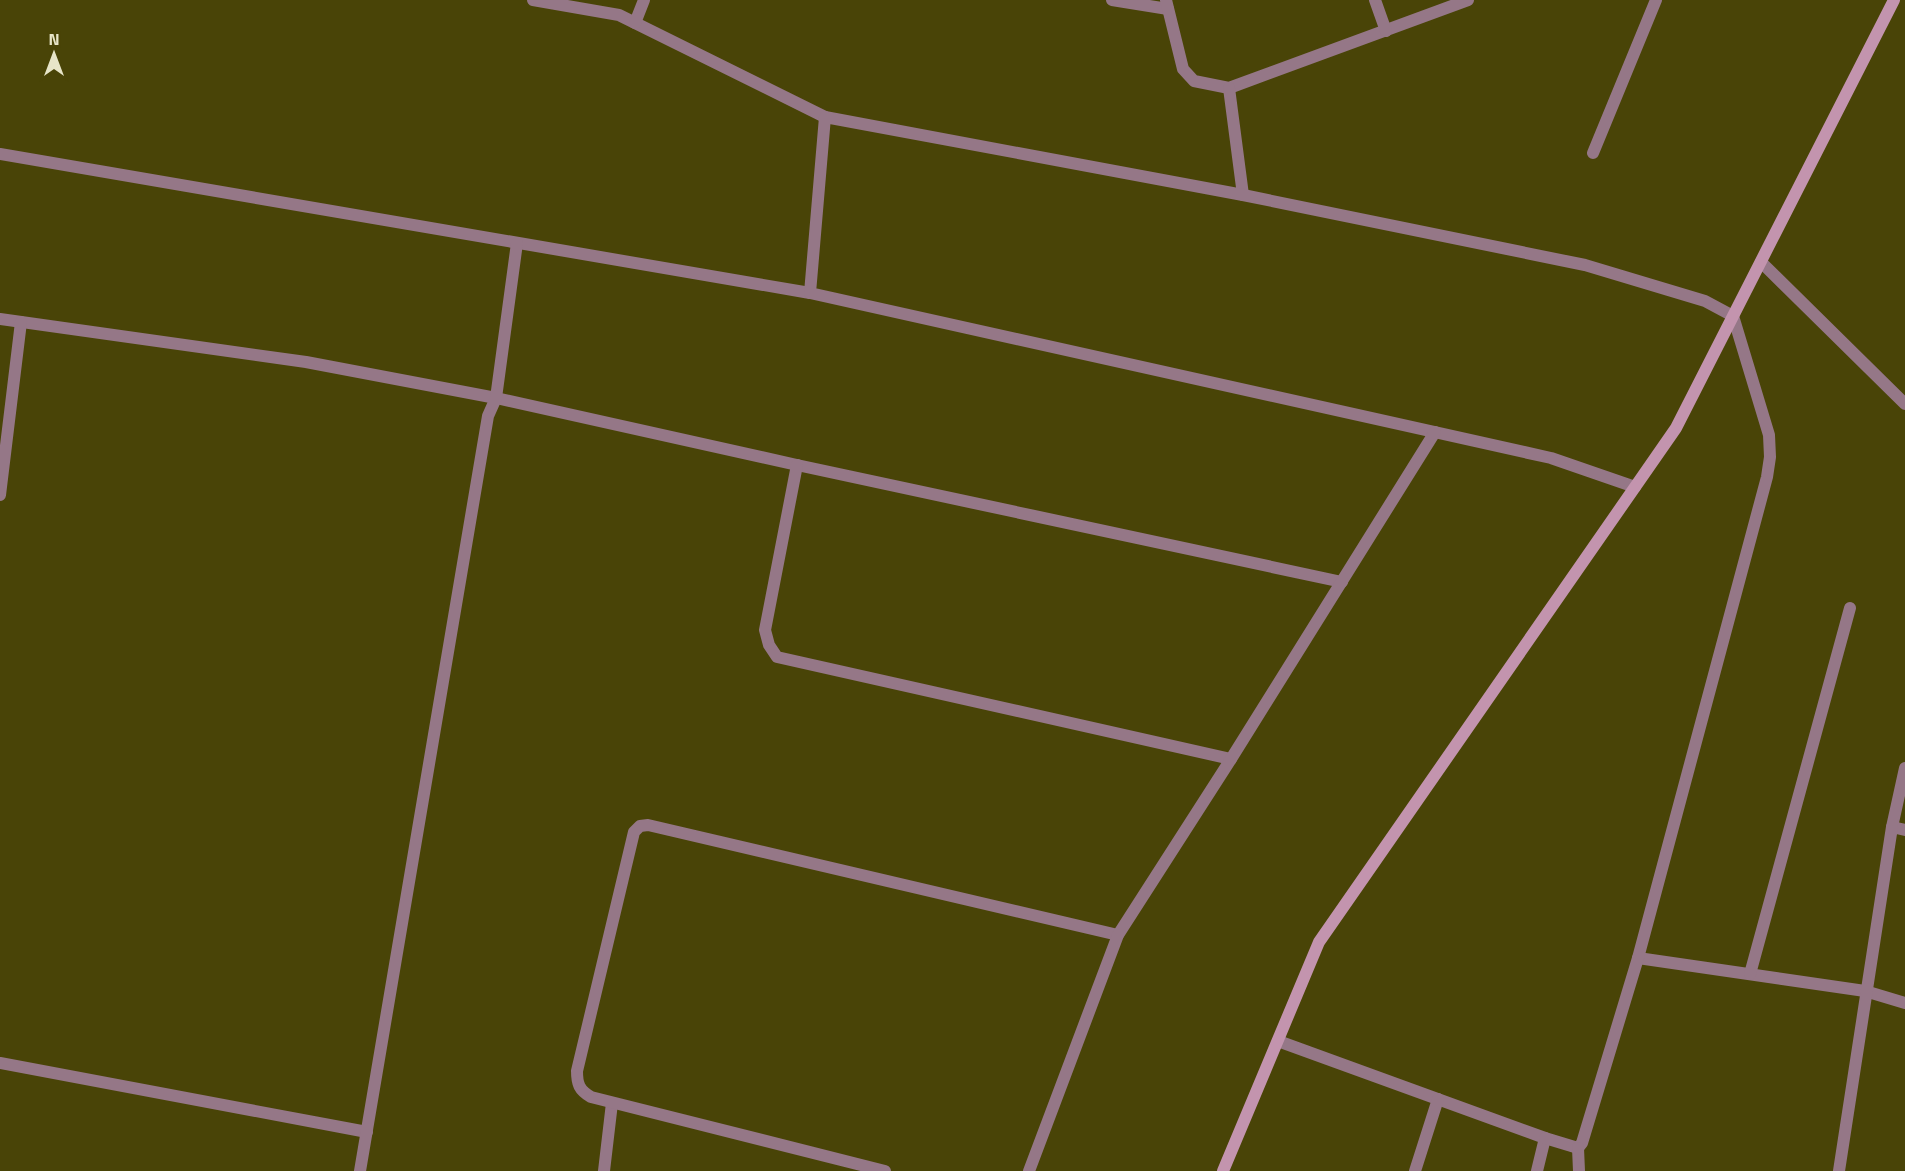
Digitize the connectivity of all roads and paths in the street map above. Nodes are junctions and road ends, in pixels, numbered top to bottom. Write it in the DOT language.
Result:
graph roads {
  1 [pos="533,0"];
  2 [pos="644,0"];
  3 [pos="1113,0"];
  4 [pos="1375,0"];
  5 [pos="1468,0"];
  6 [pos="1656,0"];
  7 [pos="1894,0"];
  8 [pos="1167,4"];
  9 [pos="635,23"];
  10 [pos="1386,30"];
  11 [pos="1229,88"];
  12 [pos="825,117"];
  13 [pos="1593,153"];
  14 [pos="0,154"];
  15 [pos="1243,195"];
  16 [pos="517,243"];
  17 [pos="1761,262"];
  18 [pos="810,293"];
  19 [pos="1733,316"];
  20 [pos="0,319"];
  21 [pos="21,322"];
  22 [pos="495,398"];
  23 [pos="1905,404"];
  24 [pos="1435,432"];
  25 [pos="797,465"];
  26 [pos="1635,487"];
  27 [pos="0,495"];
  28 [pos="1342,582"];
  29 [pos="1850,608"];
  30 [pos="1232,759"];
  31 [pos="1905,768"];
  32 [pos="1892,827"];
  33 [pos="1905,830"];
  34 [pos="1119,935"];
  35 [pos="1638,957"];
  36 [pos="1750,974"];
  37 [pos="1865,991"];
  38 [pos="1905,1004"];
  39 [pos="1278,1041"];
  40 [pos="0,1063"];
  41 [pos="1438,1099"];
  42 [pos="612,1103"];
  43 [pos="367,1132"];
  44 [pos="1545,1138"];
  45 [pos="1578,1148"];
  46 [pos="360,1171"];
  47 [pos="604,1171"];
  48 [pos="885,1171"];
  49 [pos="1029,1171"];
  50 [pos="1223,1171"];
  51 [pos="1415,1171"];
  52 [pos="1537,1171"];
  53 [pos="1579,1171"];
  54 [pos="1839,1171"];
  1 -- 9 [label="street"];
  2 -- 9 [label="street"];
  3 -- 8 [label="street"];
  4 -- 10 [label="street"];
  5 -- 10 [label="street"];
  6 -- 13 [label="street"];
  7 -- 17 [label="street"];
  8 -- 11 [label="street"];
  9 -- 12 [label="street"];
  10 -- 11 [label="street"];
  11 -- 15 [label="street"];
  12 -- 15 [label="street"];
  12 -- 18 [label="street"];
  14 -- 16 [label="street"];
  15 -- 19 [label="street"];
  16 -- 18 [label="street"];
  16 -- 22 [label="street"];
  17 -- 19 [label="street"];
  17 -- 23 [label="street"];
  18 -- 24 [label="street"];
  19 -- 26 [label="street"];
  19 -- 35 [label="street"];
  20 -- 21 [label="street"];
  21 -- 22 [label="street"];
  21 -- 27 [label="street"];
  22 -- 25 [label="street"];
  22 -- 43 [label="street"];
  24 -- 26 [label="street"];
  24 -- 28 [label="street"];
  25 -- 28 [label="street"];
  25 -- 30 [label="street"];
  26 -- 39 [label="street"];
  28 -- 30 [label="street"];
  29 -- 36 [label="street"];
  30 -- 34 [label="street"];
  31 -- 32 [label="street"];
  32 -- 33 [label="street"];
  32 -- 37 [label="street"];
  34 -- 42 [label="street"];
  34 -- 49 [label="street"];
  35 -- 36 [label="street"];
  35 -- 45 [label="street"];
  36 -- 37 [label="street"];
  37 -- 38 [label="street"];
  37 -- 54 [label="street"];
  39 -- 41 [label="street"];
  39 -- 50 [label="street"];
  40 -- 43 [label="street"];
  41 -- 44 [label="street"];
  41 -- 51 [label="street"];
  42 -- 47 [label="street"];
  42 -- 48 [label="street"];
  43 -- 46 [label="street"];
  44 -- 45 [label="street"];
  44 -- 52 [label="street"];
  45 -- 53 [label="street"];
}
